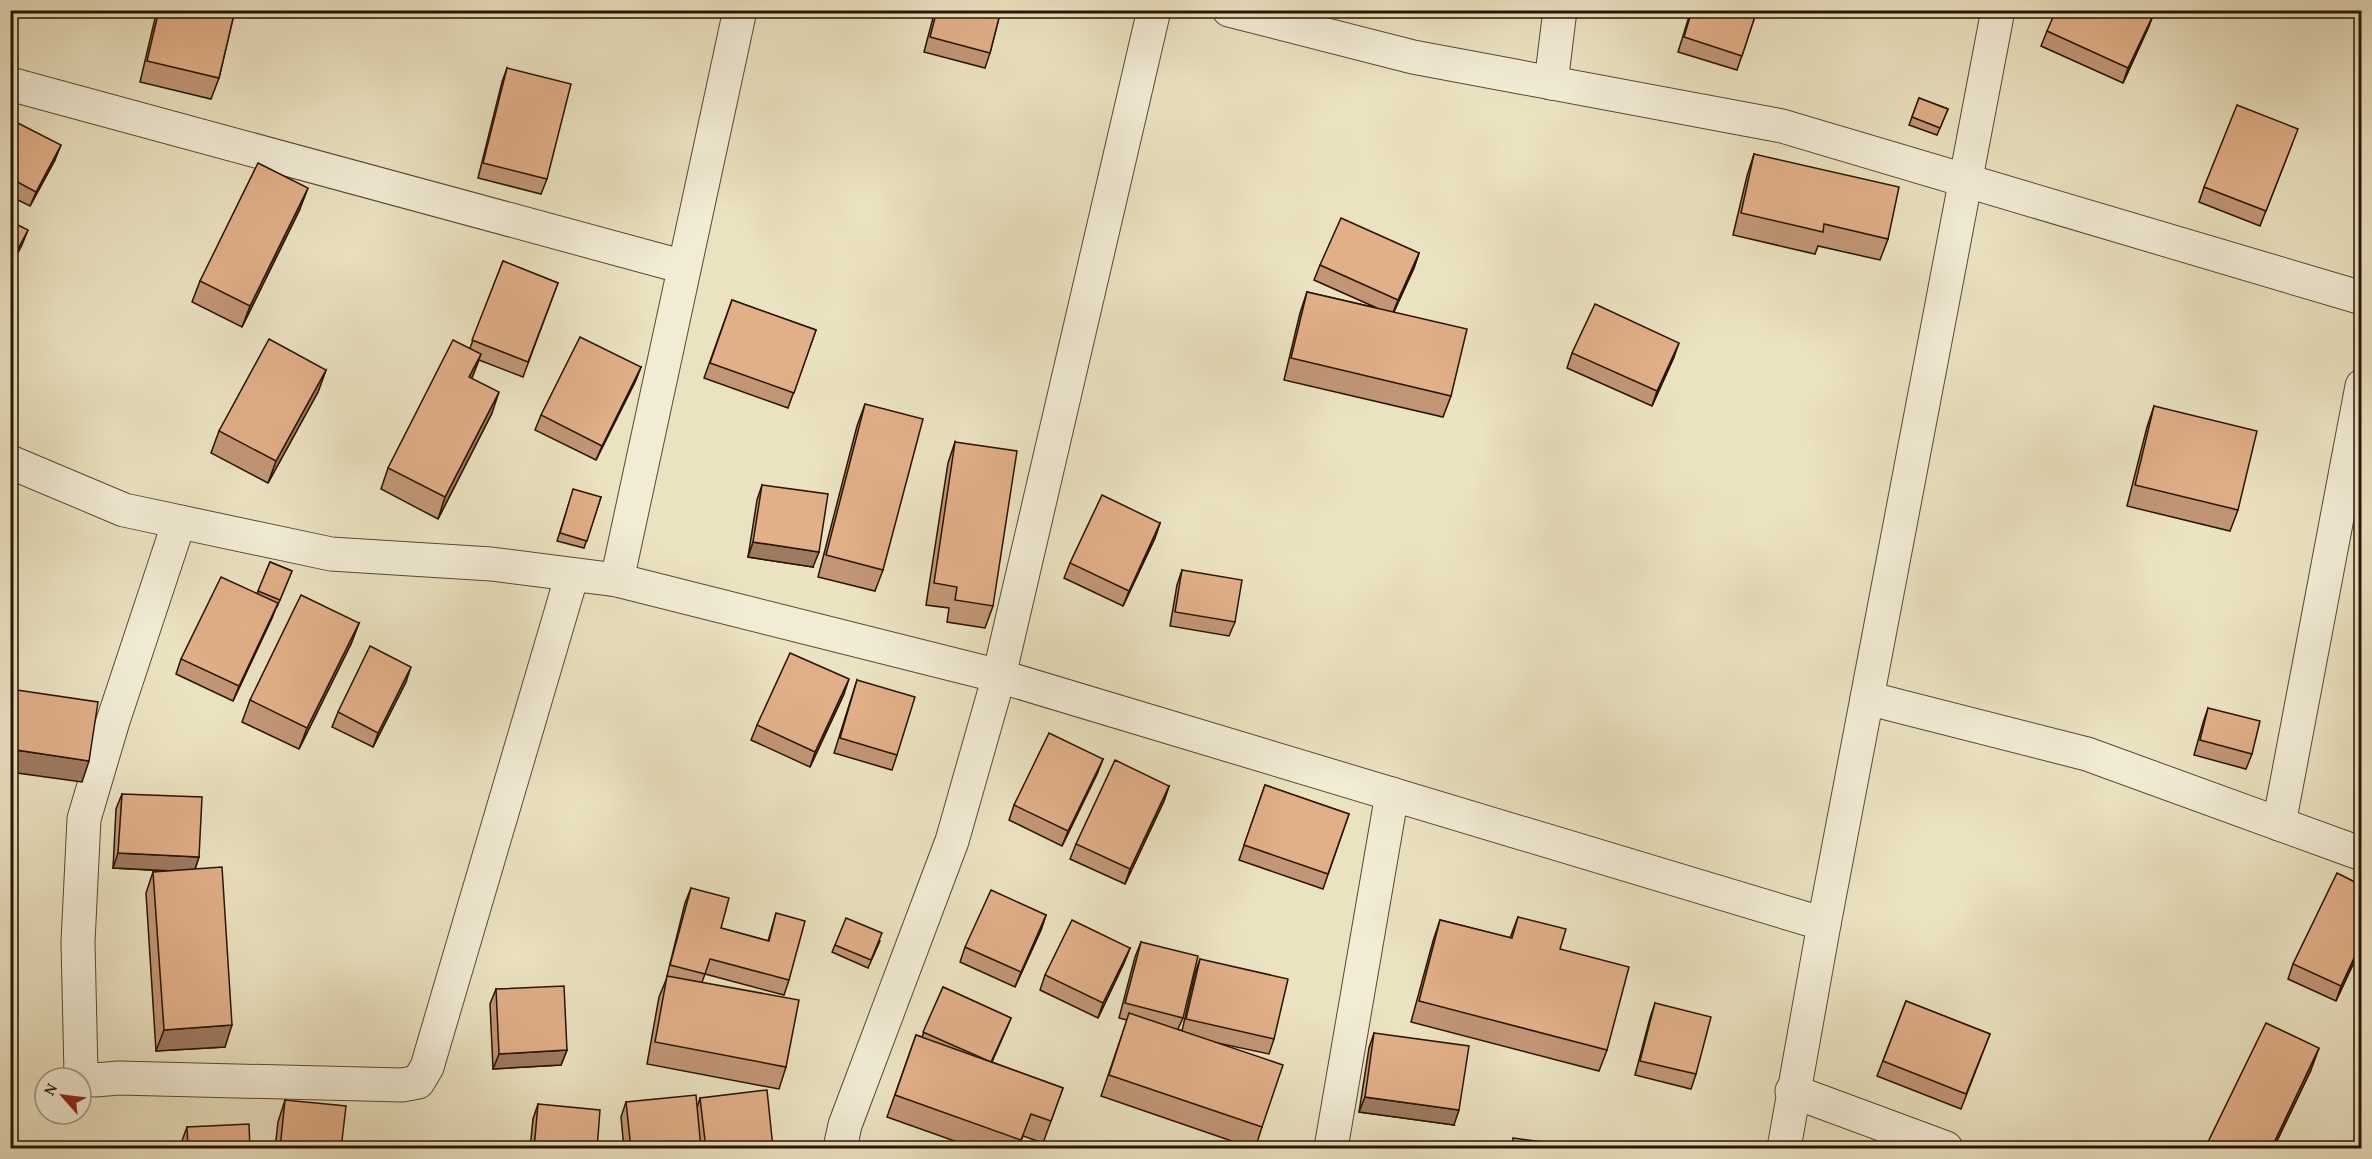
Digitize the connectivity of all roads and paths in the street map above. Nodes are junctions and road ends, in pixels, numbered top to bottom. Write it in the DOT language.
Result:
graph roads {
  1 [pos="740,10"];
  2 [pos="1154,10"];
  3 [pos="1229,10"];
  4 [pos="1560,10"];
  5 [pos="1998,10"];
  6 [pos="1551,83"];
  7 [pos="10,84"];
  8 [pos="1965,179"];
  9 [pos="684,267"];
  10 [pos="2361,298"];
  11 [pos="2361,386"];
  12 [pos="10,462"];
  13 [pos="179,522"];
  14 [pos="572,574"];
  15 [pos="617,580"];
  16 [pos="999,676"];
  17 [pos="1867,698"];
  18 [pos="1392,794"];
  19 [pos="2279,824"];
  20 [pos="2361,854"];
  21 [pos="1824,924"];
  22 [pos="1792,1091"];
  23 [pos="840,1149"];
  24 [pos="1331,1149"];
  25 [pos="1784,1149"];
  26 [pos="1946,1149"];
  1 -- 9 [label="street"];
  2 -- 16 [label="street"];
  3 -- 6 [label="street"];
  4 -- 6 [label="street"];
  5 -- 8 [label="street"];
  6 -- 8 [label="street"];
  7 -- 9 [label="street"];
  8 -- 10 [label="street"];
  8 -- 17 [label="street"];
  9 -- 15 [label="street"];
  11 -- 19 [label="street"];
  12 -- 13 [label="street"];
  13 -- 14 [label="street"];
  13 -- 14 [label="street"];
  14 -- 15 [label="street"];
  15 -- 16 [label="street"];
  16 -- 18 [label="street"];
  16 -- 23 [label="street"];
  17 -- 19 [label="street"];
  17 -- 21 [label="street"];
  18 -- 21 [label="street"];
  18 -- 24 [label="street"];
  19 -- 20 [label="street"];
  21 -- 22 [label="street"];
  22 -- 25 [label="street"];
  22 -- 26 [label="street"];
}
